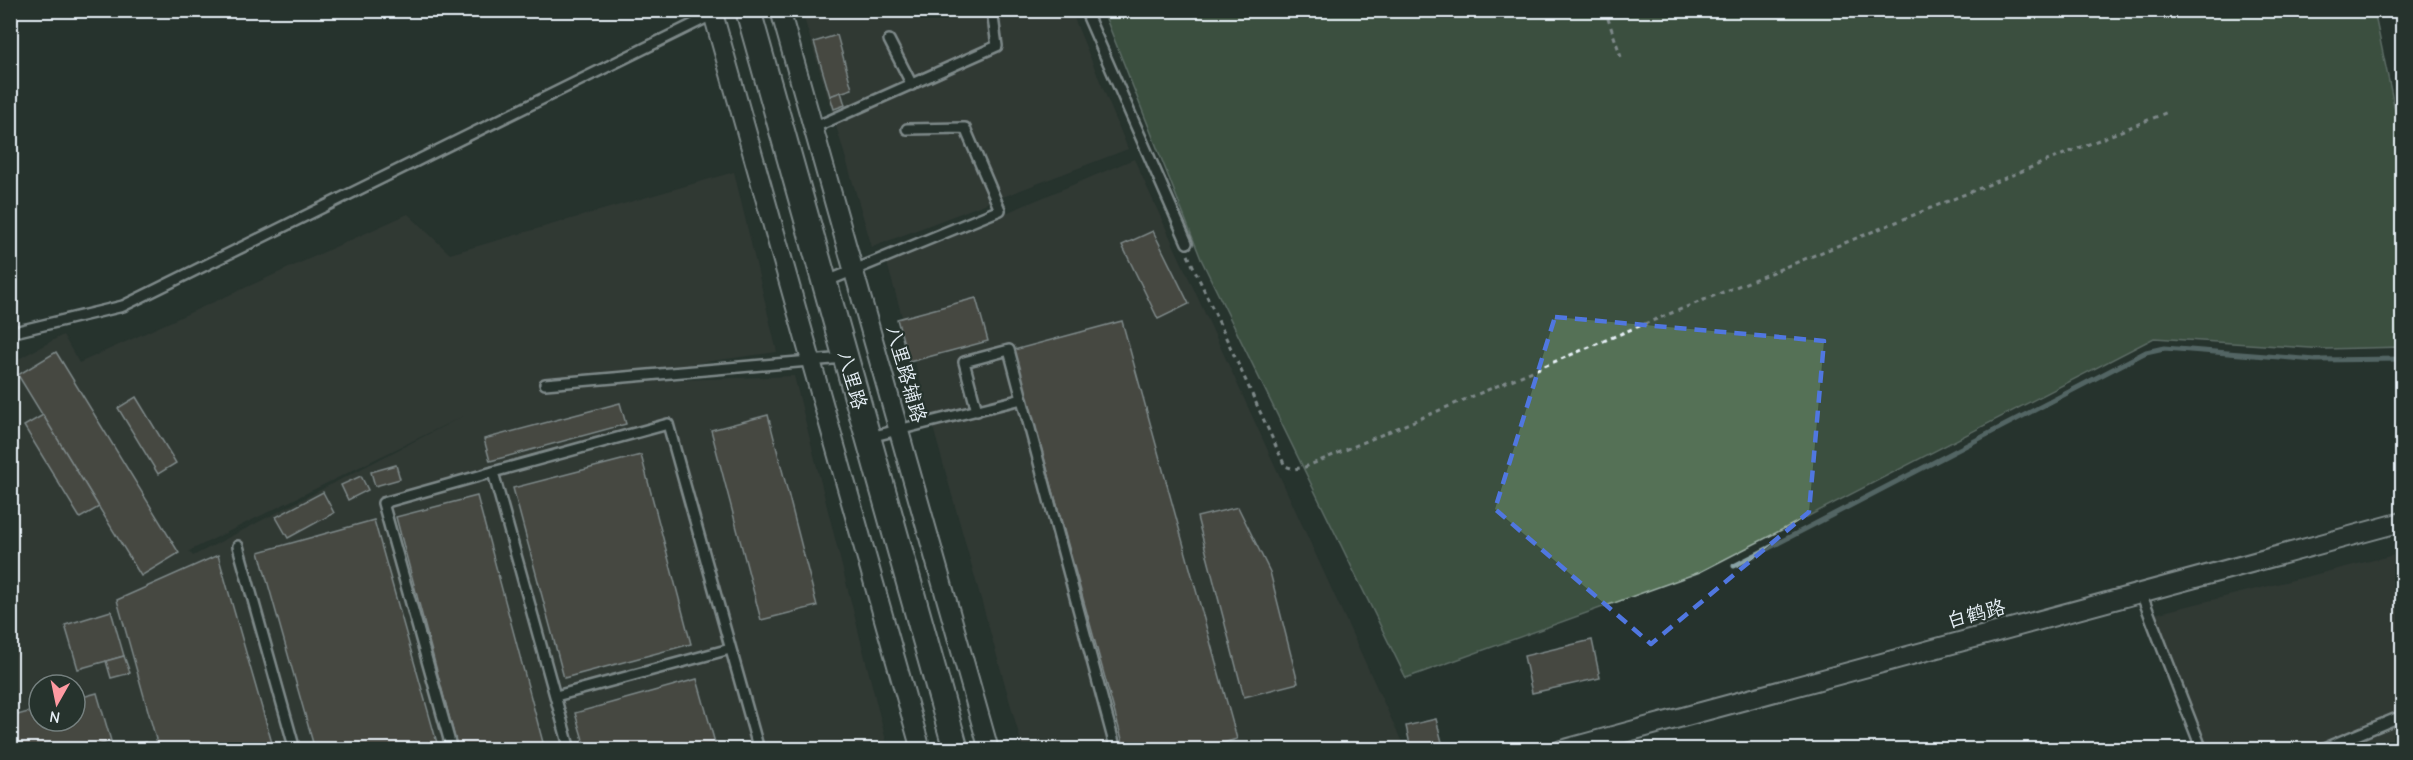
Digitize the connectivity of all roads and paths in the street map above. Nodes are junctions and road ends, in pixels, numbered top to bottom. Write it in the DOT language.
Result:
graph roads {
  1 [pos="748,10"];
  2 [pos="780,10"];
  3 [pos="992,10"];
  4 [pos="1085,10"];
  5 [pos="1605,10"];
  6 [pos="716,12"];
  7 [pos="889,40"];
  8 [pos="1621,57"];
  9 [pos="912,85"];
  10 [pos="2168,112"];
  11 [pos="813,128"];
  12 [pos="908,129"];
  13 [pos="1187,243"];
  14 [pos="853,269"];
  15 [pos="825,282"];
  16 [pos="10,333"];
  17 [pos="846,358"];
  18 [pos="811,362"];
  19 [pos="545,384"];
  20 [pos="1022,399"];
  21 [pos="977,411"];
  22 [pos="899,430"];
  23 [pos="868,437"];
  24 [pos="493,472"];
  25 [pos="2403,522"];
  26 [pos="238,546"];
  27 [pos="2141,592"];
  28 [pos="730,649"];
  29 [pos="556,696"];
  30 [pos="2403,717"];
  31 [pos="295,750"];
  32 [pos="452,750"];
  33 [pos="570,750"];
  34 [pos="759,750"];
  35 [pos="921,750"];
  36 [pos="956,750"];
  37 [pos="989,750"];
  38 [pos="1116,750"];
  39 [pos="1561,750"];
  40 [pos="2202,750"];
  41 [pos="2320,750"];
  1 -- 15 [label="main road, 八里路"];
  2 -- 11 [label="street, 八里路辅路"];
  3 -- 9 [label="lane"];
  4 -- 13 [label="lane"];
  5 -- 8 [label="path"];
  6 -- 16 [label="lane"];
  6 -- 18 [label="street"];
  7 -- 9 [label="lane"];
  9 -- 11 [label="lane"];
  10 -- 13 [label="path"];
  11 -- 14 [label="street, 八里路辅路"];
  12 -- 14 [label="lane"];
  14 -- 15 [label="lane"];
  14 -- 22 [label="street, 八里路辅路"];
  15 -- 17 [label="main road, 八里路"];
  17 -- 18 [label="lane"];
  17 -- 23 [label="main road, 八里路"];
  18 -- 19 [label="lane"];
  18 -- 35 [label="street"];
  20 -- 21 [label="lane"];
  20 -- 21 [label="lane"];
  20 -- 38 [label="lane"];
  21 -- 22 [label="lane"];
  22 -- 23 [label="lane"];
  22 -- 37 [label="street, 八里路辅路"];
  23 -- 36 [label="main road, 八里路"];
  24 -- 28 [label="lane"];
  24 -- 29 [label="lane"];
  24 -- 32 [label="lane"];
  25 -- 27 [label="street, 白鹤路"];
  26 -- 31 [label="lane"];
  27 -- 39 [label="street, 白鹤路"];
  27 -- 40 [label="lane"];
  28 -- 29 [label="lane"];
  28 -- 34 [label="lane"];
  29 -- 33 [label="lane"];
  30 -- 41 [label="lane"];
}
